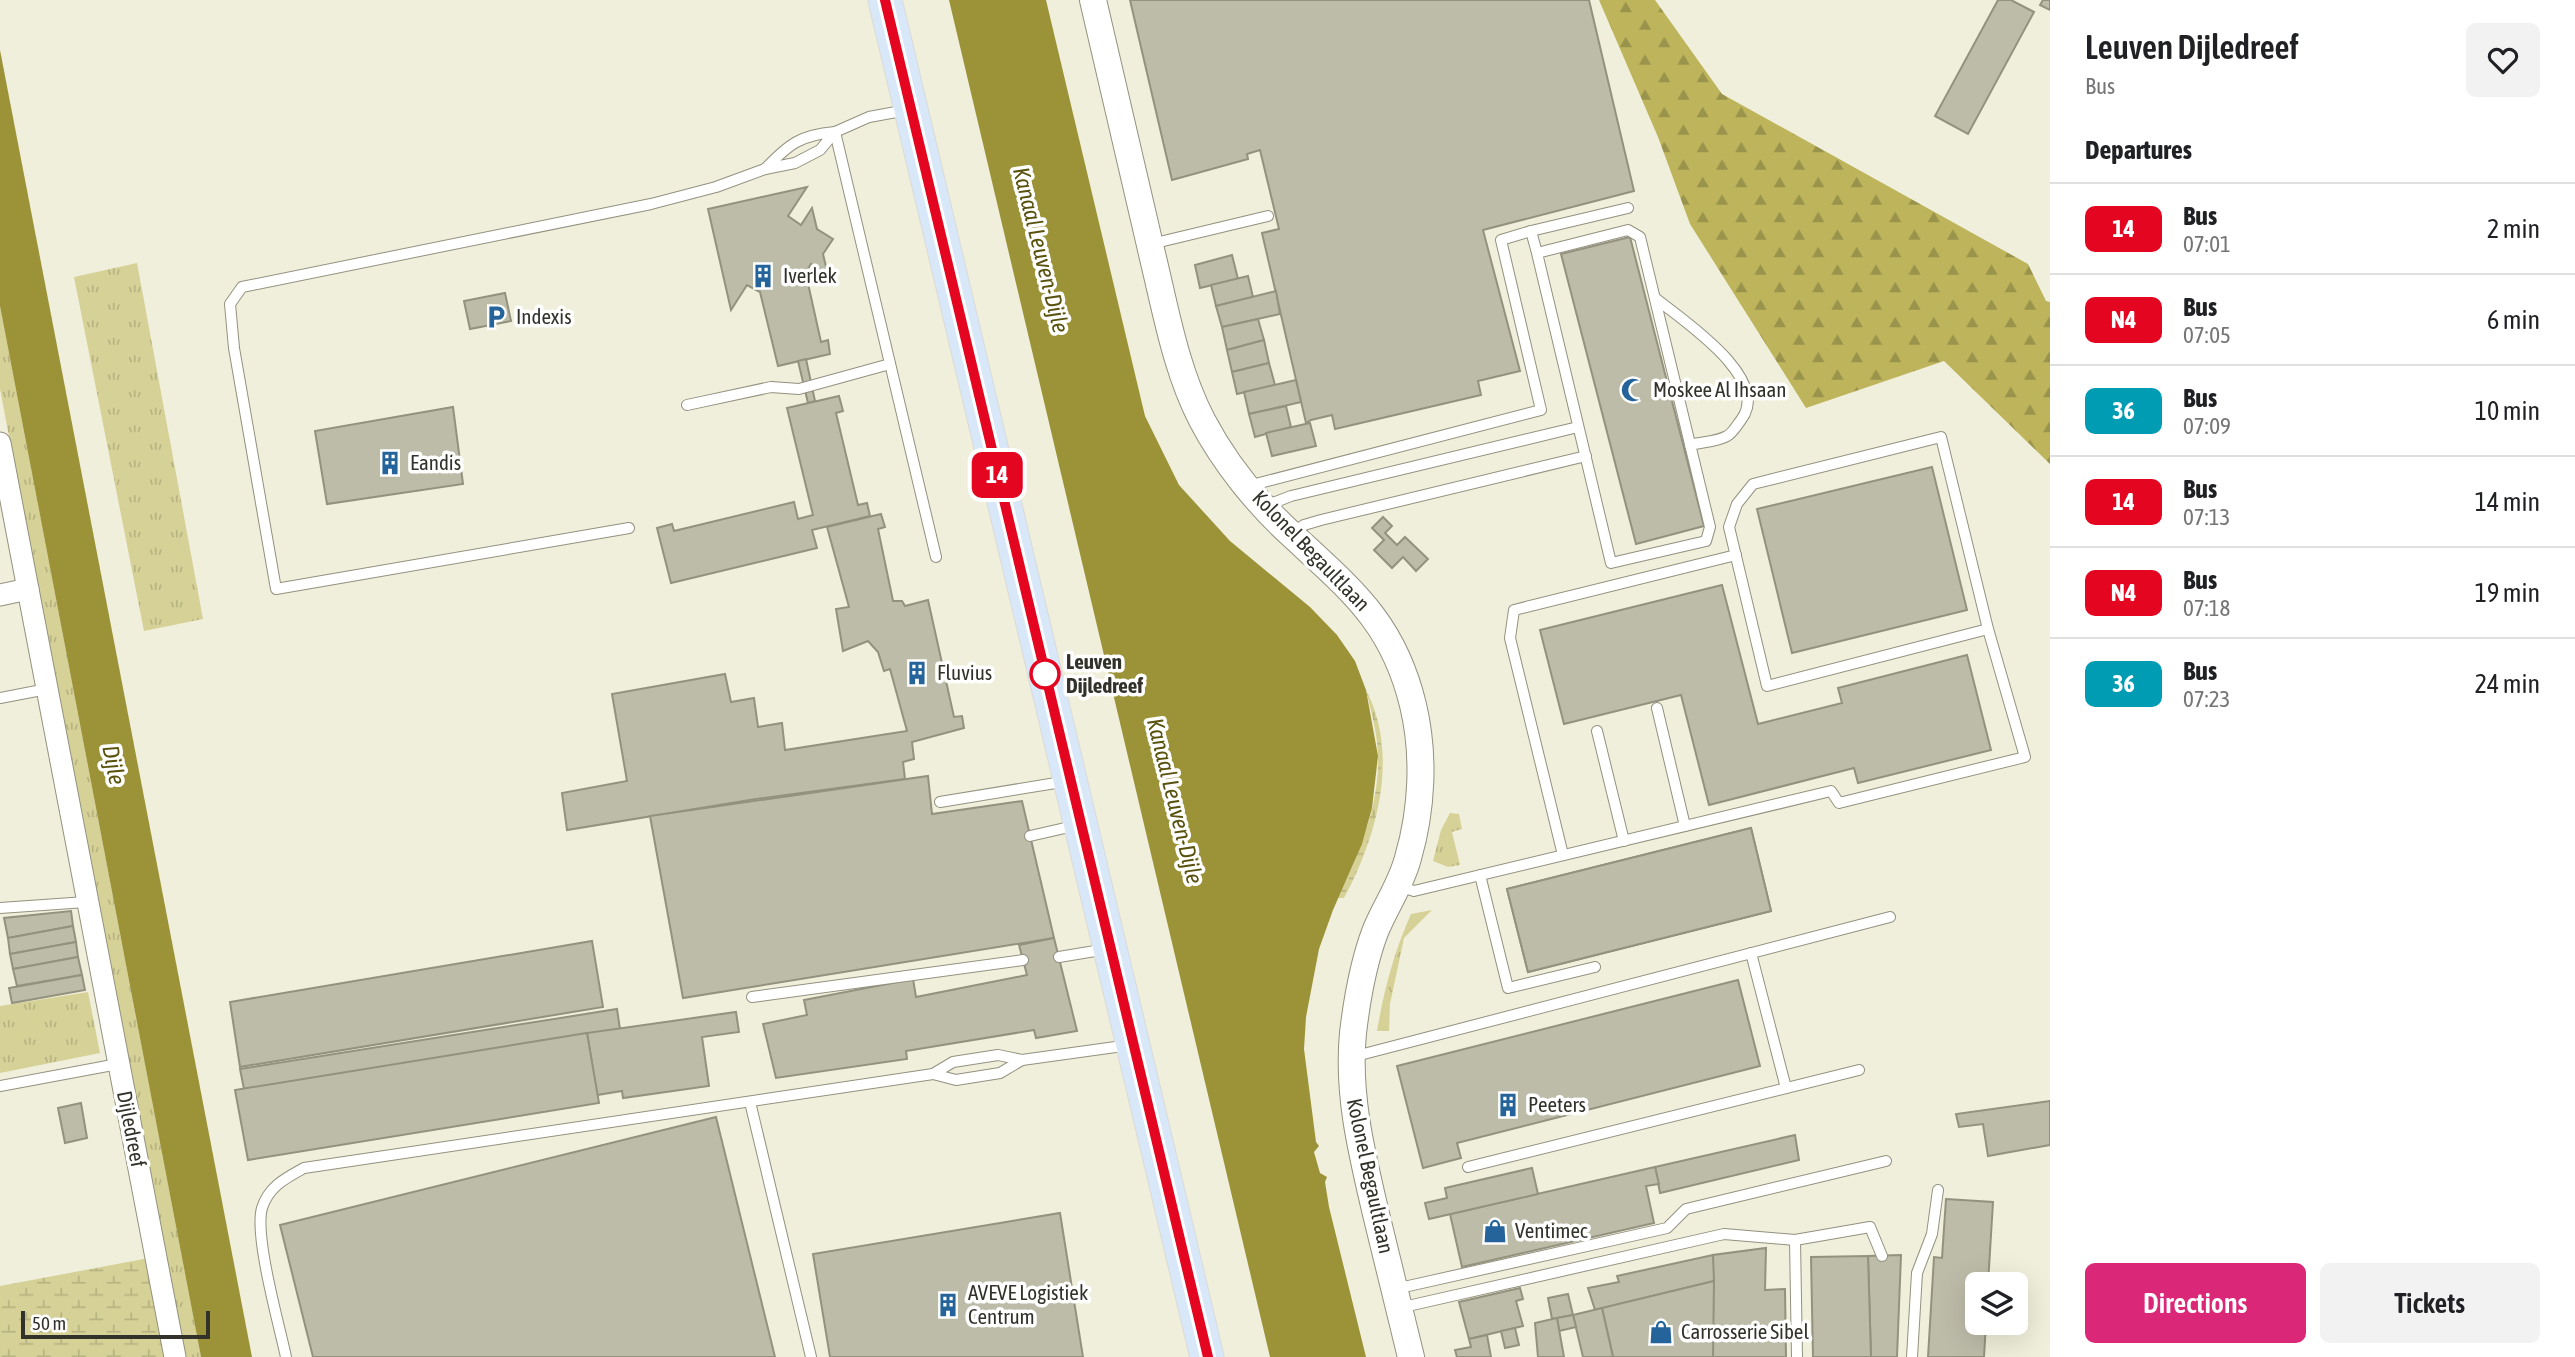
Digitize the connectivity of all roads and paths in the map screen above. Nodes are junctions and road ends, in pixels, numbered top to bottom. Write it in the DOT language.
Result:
graph roads {
  1 [pos="885,0"];
  2 [pos="1093,0"];
  3 [pos="911,109"];
  4 [pos="835,132"];
  5 [pos="765,169"];
  6 [pos="1628,208"];
  7 [pos="1268,216"];
  8 [pos="1531,231"];
  9 [pos="1150,245"];
  10 [pos="1536,253"];
  11 [pos="1655,298"];
  12 [pos="890,364"];
  13 [pos="687,405"];
  14 [pos="1578,427"];
  15 [pos="0,443"];
  16 [pos="1690,444"];
  17 [pos="1586,456"];
  18 [pos="1256,496"];
  19 [pos="629,528"];
  20 [pos="1290,534"];
  21 [pos="1736,555"];
  22 [pos="936,557"];
  23 [pos="28,589"];
  24 [pos="0,595"];
  25 [pos="1988,629"];
  26 [pos="47,689"];
  27 [pos="0,698"];
  28 [pos="1657,708"];
  29 [pos="1597,731"];
  30 [pos="1070,780"];
  31 [pos="940,802"];
  32 [pos="1080,824"];
  33 [pos="1685,826"];
  34 [pos="1030,836"];
  35 [pos="1624,841"];
  36 [pos="1563,855"];
  37 [pos="1480,875"];
  38 [pos="1398,886"];
  39 [pos="86,902"];
  40 [pos="0,908"];
  41 [pos="1890,917"];
  42 [pos="1110,948"];
  43 [pos="1751,953"];
  44 [pos="1059,957"];
  45 [pos="1023,960"];
  46 [pos="1595,967"];
  47 [pos="752,997"];
  48 [pos="1133,1044"];
  49 [pos="1352,1056"];
  50 [pos="1021,1060"];
  51 [pos="118,1064"];
  52 [pos="1860,1070"];
  53 [pos="933,1074"];
  54 [pos="0,1086"];
  55 [pos="1786,1088"];
  56 [pos="750,1102"];
  57 [pos="1886,1161"];
  58 [pos="1468,1167"];
  59 [pos="1938,1191"];
  60 [pos="1795,1240"];
  61 [pos="1882,1256"];
  62 [pos="1397,1298"];
  63 [pos="175,1357"];
  64 [pos="286,1357"];
  65 [pos="811,1357"];
  66 [pos="1208,1357"];
  67 [pos="1411,1357"];
  68 [pos="1797,1357"];
  69 [pos="1912,1357"];
  1 -- 3 [label="main road"];
  2 -- 9 [label="street, Kolonel Begaultlaan"];
  3 -- 4 [label="lane"];
  3 -- 30 [label="main road"];
  4 -- 5 [label="lane"];
  4 -- 5 [label="lane"];
  4 -- 12 [label="lane"];
  5 -- 19 [label="lane"];
  6 -- 8 [label="lane"];
  7 -- 9 [label="lane"];
  8 -- 10 [label="lane"];
  8 -- 18 [label="lane"];
  9 -- 18 [label="street, Kolonel Begaultlaan"];
  10 -- 11 [label="lane"];
  10 -- 14 [label="lane"];
  11 -- 16 [label="lane"];
  11 -- 16 [label="lane"];
  12 -- 13 [label="lane"];
  12 -- 22 [label="lane"];
  14 -- 17 [label="lane"];
  14 -- 18 [label="lane"];
  15 -- 23 [label="street, Dijledreef"];
  16 -- 17 [label="lane"];
  17 -- 20 [label="lane"];
  18 -- 20 [label="street, Kolonel Begaultlaan"];
  20 -- 38 [label="street, Kolonel Begaultlaan"];
  21 -- 25 [label="lane"];
  21 -- 25 [label="lane"];
  21 -- 36 [label="lane"];
  23 -- 24 [label="street"];
  23 -- 26 [label="street, Dijledreef"];
  25 -- 33 [label="lane"];
  26 -- 27 [label="lane"];
  26 -- 39 [label="street, Dijledreef"];
  28 -- 33 [label="lane"];
  29 -- 35 [label="lane"];
  30 -- 31 [label="lane"];
  30 -- 32 [label="main road"];
  32 -- 34 [label="lane"];
  32 -- 42 [label="main road"];
  33 -- 35 [label="lane"];
  35 -- 36 [label="lane"];
  36 -- 37 [label="lane"];
  37 -- 38 [label="lane"];
  37 -- 46 [label="lane"];
  38 -- 49 [label="street, Kolonel Begaultlaan"];
  39 -- 40 [label="lane"];
  39 -- 51 [label="street, Dijledreef"];
  41 -- 43 [label="lane"];
  42 -- 44 [label="lane"];
  42 -- 48 [label="main road"];
  43 -- 49 [label="lane"];
  43 -- 55 [label="lane"];
  45 -- 47 [label="lane"];
  48 -- 50 [label="lane"];
  48 -- 66 [label="main road"];
  49 -- 62 [label="street, Kolonel Begaultlaan"];
  50 -- 53 [label="lane"];
  50 -- 53 [label="lane"];
  51 -- 54 [label="lane"];
  51 -- 63 [label="street, Dijledreef"];
  52 -- 55 [label="lane"];
  53 -- 56 [label="lane"];
  55 -- 58 [label="lane"];
  56 -- 64 [label="lane"];
  56 -- 65 [label="lane"];
  57 -- 62 [label="lane"];
  59 -- 69 [label="lane"];
  60 -- 61 [label="lane"];
  60 -- 62 [label="lane"];
  60 -- 68 [label="lane"];
  62 -- 67 [label="street, Kolonel Begaultlaan"];
}
